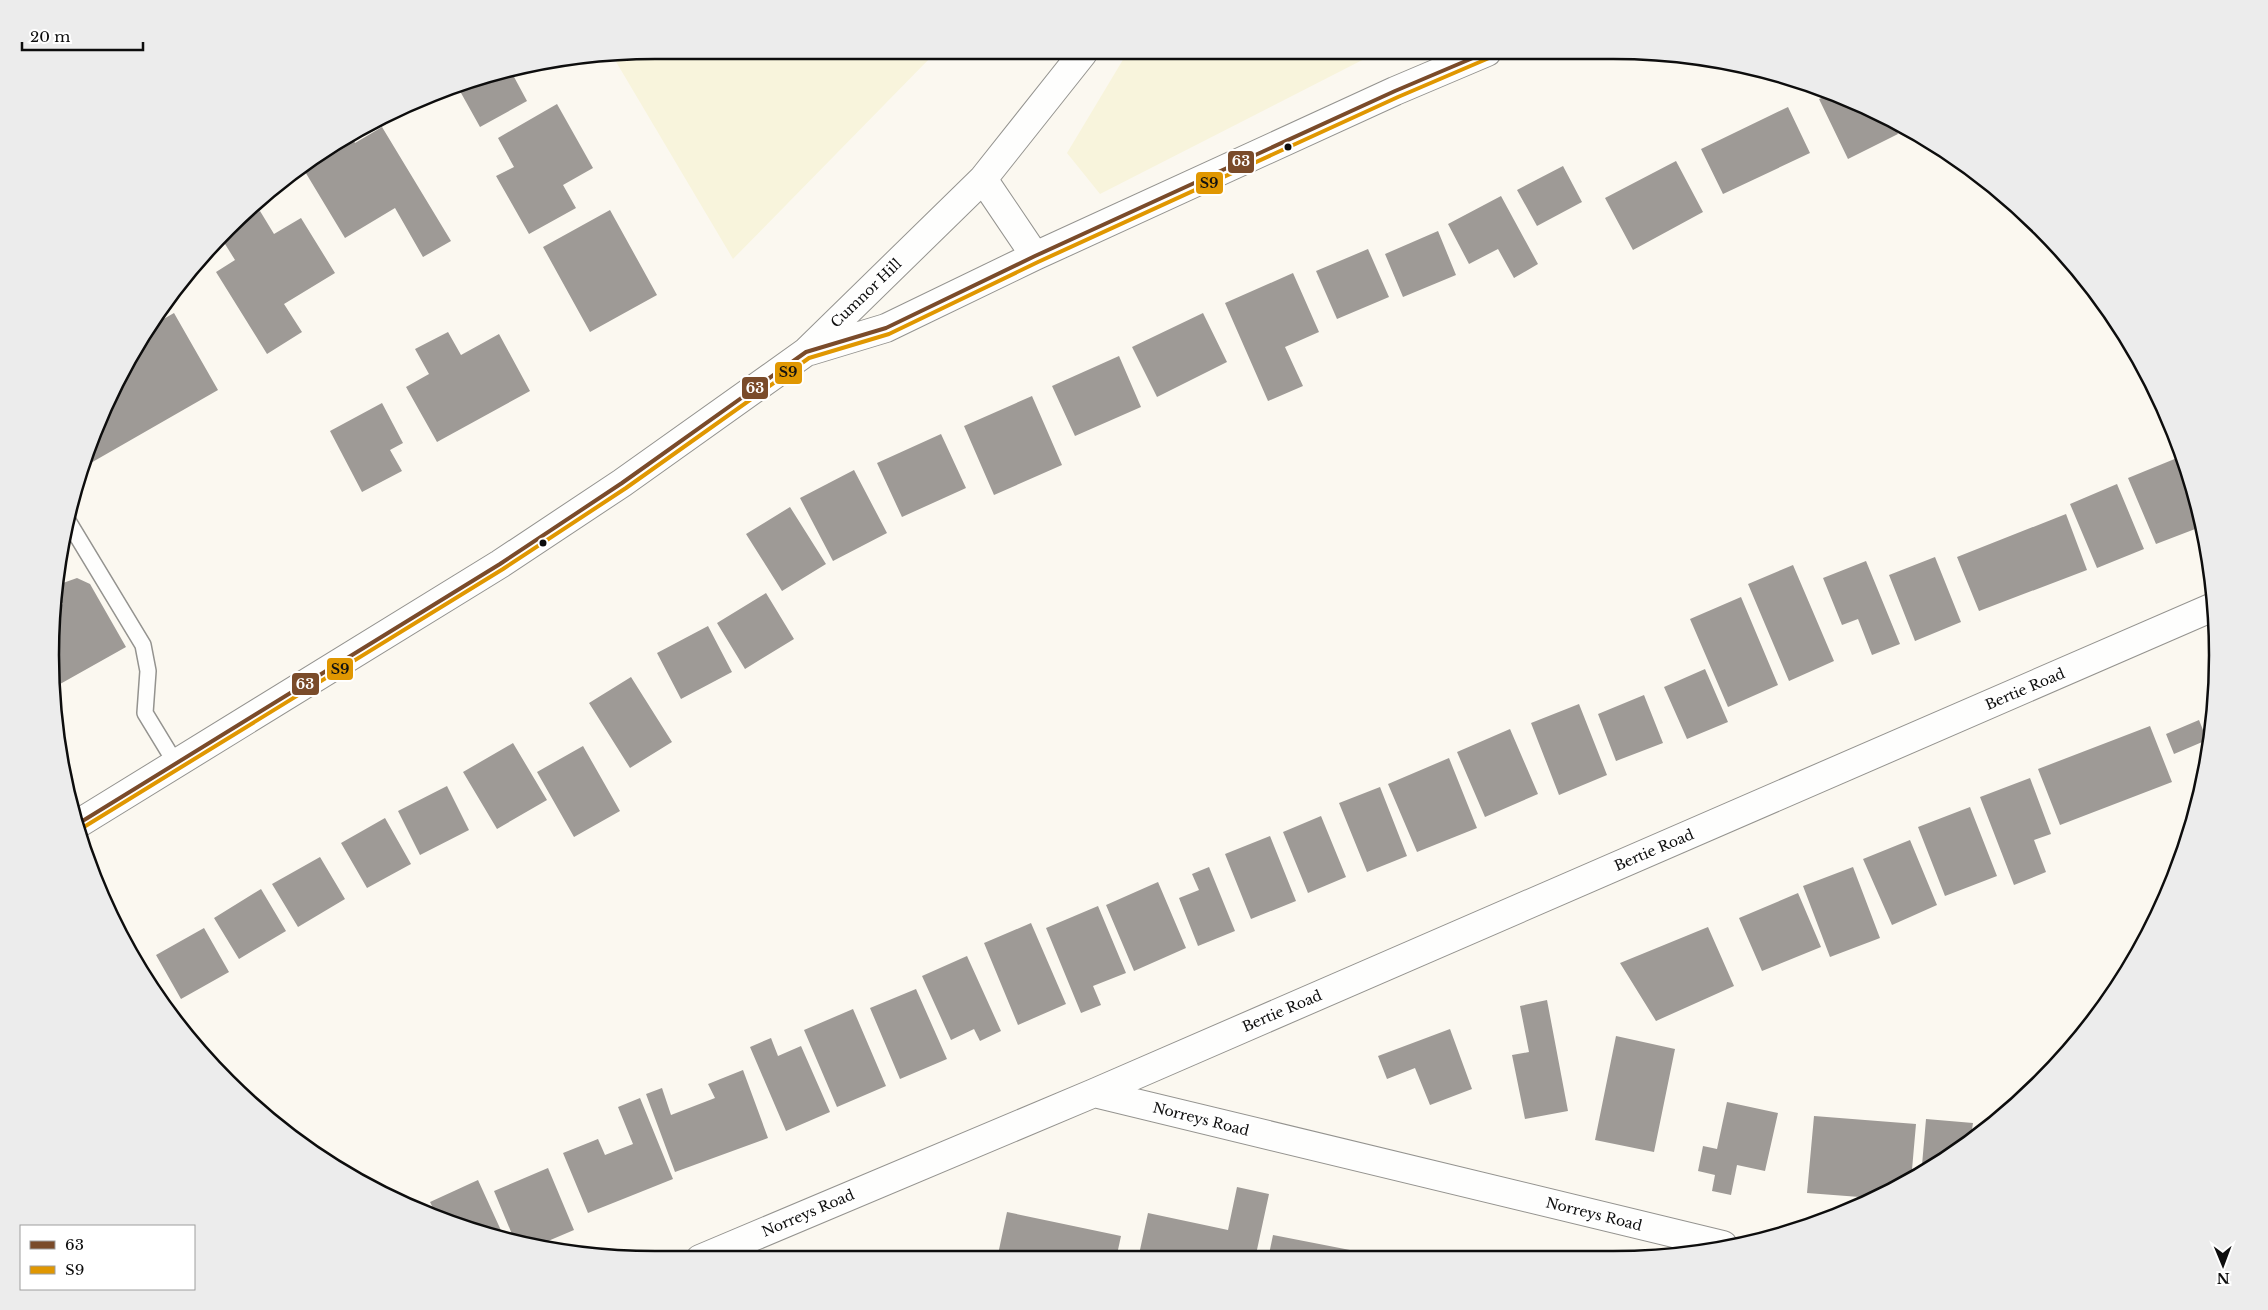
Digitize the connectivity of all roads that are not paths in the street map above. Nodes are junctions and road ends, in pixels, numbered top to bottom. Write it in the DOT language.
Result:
graph roads {
  1 [pos="1078,59"];
  2 [pos="1470,59"];
  3 [pos="983,179"];
  4 [pos="1035,256"];
  5 [pos="806,352"];
  6 [pos="73,528"];
  7 [pos="2207,609"];
  8 [pos="176,764"];
  9 [pos="82,821"];
  10 [pos="1094,1093"];
  11 [pos="1713,1243"];
  12 [pos="719,1251"];
  1 -- 3 [label="street, Cumnor Hill"];
  2 -- 4 [label="street"];
  3 -- 4 [label="street"];
  3 -- 5 [label="street, Cumnor Hill"];
  4 -- 5 [label="street"];
  5 -- 8 [label="street, Cumnor Hill"];
  6 -- 8 [label="lane"];
  7 -- 10 [label="street, Bertie Road"];
  8 -- 9 [label="street, Cumnor Hill"];
  10 -- 11 [label="street, Norreys Road"];
  10 -- 12 [label="street, Norreys Road"];
}
